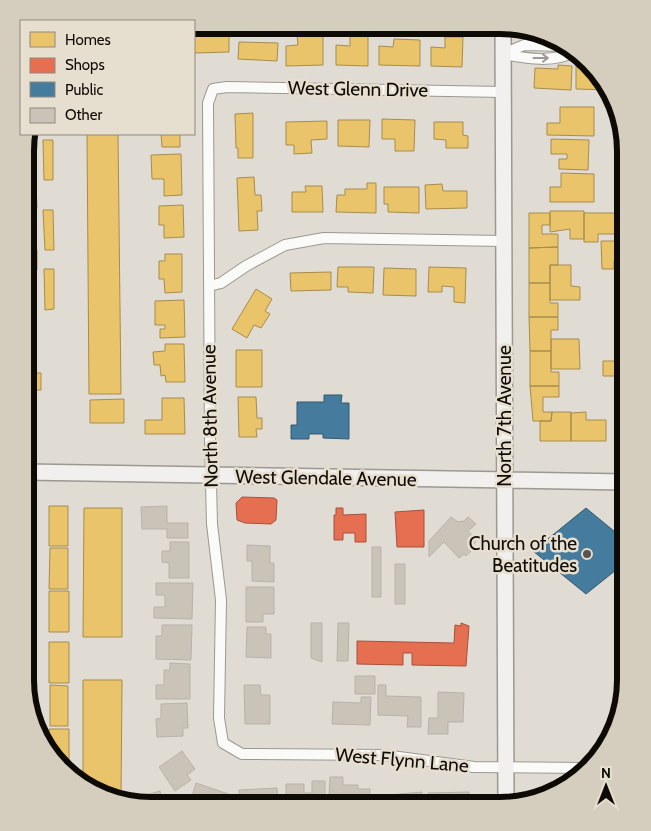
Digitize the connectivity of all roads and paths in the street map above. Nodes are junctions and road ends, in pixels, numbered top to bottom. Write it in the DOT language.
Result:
graph roads {
  1 [pos="502,34"];
  2 [pos="551,46"];
  3 [pos="503,54"];
  4 [pos="568,55"];
  5 [pos="213,89"];
  6 [pos="503,92"];
  7 [pos="503,241"];
  8 [pos="209,286"];
  9 [pos="34,472"];
  10 [pos="211,476"];
  11 [pos="504,481"];
  12 [pos="617,482"];
  13 [pos="223,744"];
  14 [pos="506,768"];
  15 [pos="578,768"];
  16 [pos="506,797"];
  1 -- 3 [label="main road, North 7th Avenue"];
  2 -- 3 [label="street"];
  3 -- 4 [label="street, one-way"];
  3 -- 6 [label="main road, North 7th Avenue"];
  5 -- 6 [label="street, West Glenn Drive"];
  5 -- 8 [label="street, North 8th Avenue"];
  6 -- 7 [label="main road, North 7th Avenue"];
  7 -- 8 [label="street"];
  7 -- 11 [label="main road, North 7th Avenue"];
  8 -- 10 [label="street, North 8th Avenue"];
  9 -- 10 [label="main road, West Glendale Avenue"];
  10 -- 11 [label="main road, West Glendale Avenue"];
  10 -- 13 [label="street, North 8th Avenue"];
  11 -- 12 [label="main road, West Glendale Avenue"];
  11 -- 14 [label="main road, North 7th Avenue"];
  13 -- 14 [label="street, West Flynn Lane"];
  14 -- 15 [label="street, West Flynn Lane"];
  14 -- 16 [label="main road, North 7th Avenue"];
}
